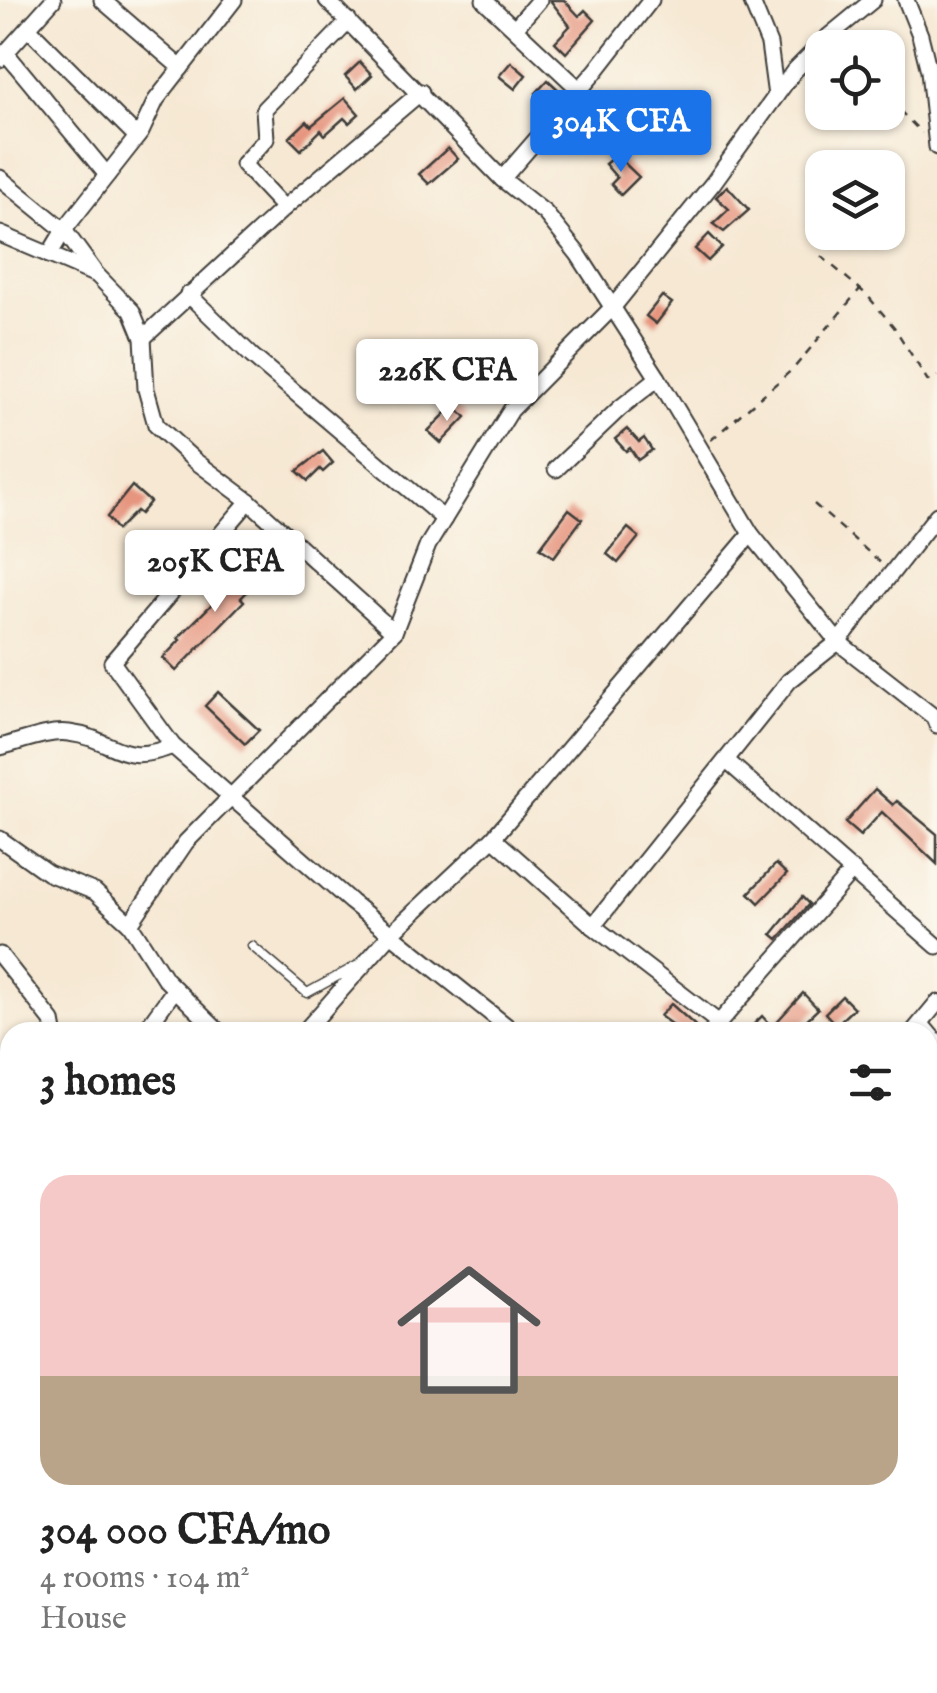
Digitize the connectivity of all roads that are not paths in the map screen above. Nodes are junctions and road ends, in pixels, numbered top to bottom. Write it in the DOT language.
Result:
graph roads {
  1 [pos="53,0"];
  2 [pos="102,0"];
  3 [pos="234,0"];
  4 [pos="327,0"];
  5 [pos="484,0"];
  6 [pos="539,0"];
  7 [pos="651,0"];
  8 [pos="751,0"];
  9 [pos="873,0"];
  10 [pos="906,0"];
  11 [pos="349,22"];
  12 [pos="29,28"];
  13 [pos="515,28"];
  14 [pos="3,56"];
  15 [pos="932,62"];
  16 [pos="181,68"];
  17 [pos="578,89"];
  18 [pos="421,92"];
  19 [pos="776,96"];
  20 [pos="137,137"];
  21 [pos="937,145"];
  22 [pos="107,175"];
  23 [pos="0,178"];
  24 [pos="502,179"];
  25 [pos="284,208"];
  26 [pos="64,230"];
  27 [pos="0,234"];
  28 [pos="50,255"];
  29 [pos="96,274"];
  30 [pos="188,294"];
  31 [pos="613,307"];
  32 [pos="143,338"];
  33 [pos="658,378"];
  34 [pos="556,470"];
  35 [pos="249,501"];
  36 [pos="937,516"];
  37 [pos="444,519"];
  38 [pos="750,534"];
  39 [pos="394,632"];
  40 [pos="838,642"];
  41 [pos="937,724"];
  42 [pos="173,746"];
  43 [pos="0,747"];
  44 [pos="727,761"];
  45 [pos="229,796"];
  46 [pos="493,838"];
  47 [pos="0,839"];
  48 [pos="853,870"];
  49 [pos="130,924"];
  50 [pos="593,926"];
  51 [pos="392,934"];
  52 [pos="252,946"];
  53 [pos="937,946"];
  54 [pos="0,955"];
  55 [pos="366,960"];
  56 [pos="176,989"];
  57 [pos="52,1022"];
  58 [pos="151,1022"];
  59 [pos="209,1022"];
  60 [pos="313,1022"];
  61 [pos="496,1022"];
  62 [pos="708,1022"];
  63 [pos="720,1022"];
  1 -- 12 [label="street"];
  2 -- 16 [label="street"];
  3 -- 16 [label="street"];
  4 -- 11 [label="street"];
  5 -- 13 [label="street"];
  6 -- 13 [label="street"];
  7 -- 17 [label="street"];
  8 -- 19 [label="street"];
  9 -- 19 [label="street"];
  10 -- 15 [label="street"];
  11 -- 18 [label="street"];
  11 -- 25 [label="street"];
  12 -- 14 [label="street"];
  12 -- 20 [label="street"];
  13 -- 17 [label="street"];
  14 -- 22 [label="street"];
  15 -- 21 [label="street"];
  16 -- 20 [label="street"];
  17 -- 24 [label="street"];
  18 -- 24 [label="street"];
  18 -- 25 [label="street"];
  19 -- 31 [label="street"];
  20 -- 22 [label="street"];
  22 -- 26 [label="street"];
  23 -- 26 [label="street"];
  24 -- 31 [label="street"];
  25 -- 30 [label="street"];
  26 -- 28 [label="street"];
  26 -- 29 [label="street"];
  27 -- 28 [label="street"];
  28 -- 29 [label="street"];
  29 -- 32 [label="street"];
  30 -- 32 [label="street"];
  30 -- 37 [label="street"];
  31 -- 33 [label="street"];
  31 -- 37 [label="street"];
  32 -- 35 [label="street"];
  33 -- 34 [label="street"];
  33 -- 38 [label="street"];
  35 -- 39 [label="street"];
  35 -- 42 [label="street"];
  36 -- 40 [label="street"];
  37 -- 39 [label="street"];
  38 -- 40 [label="street"];
  38 -- 46 [label="street"];
  39 -- 45 [label="street"];
  40 -- 41 [label="street"];
  40 -- 44 [label="street"];
  42 -- 43 [label="street"];
  42 -- 45 [label="street"];
  44 -- 48 [label="street"];
  44 -- 50 [label="street"];
  45 -- 49 [label="street"];
  45 -- 51 [label="street"];
  46 -- 50 [label="street"];
  46 -- 51 [label="street"];
  47 -- 49 [label="street"];
  48 -- 53 [label="street"];
  48 -- 63 [label="street"];
  49 -- 56 [label="street"];
  50 -- 62 [label="street"];
  51 -- 55 [label="street"];
  51 -- 61 [label="street"];
  52 -- 55 [label="lane"];
  54 -- 57 [label="street"];
  55 -- 60 [label="street"];
  56 -- 58 [label="street"];
  56 -- 59 [label="street"];
}
